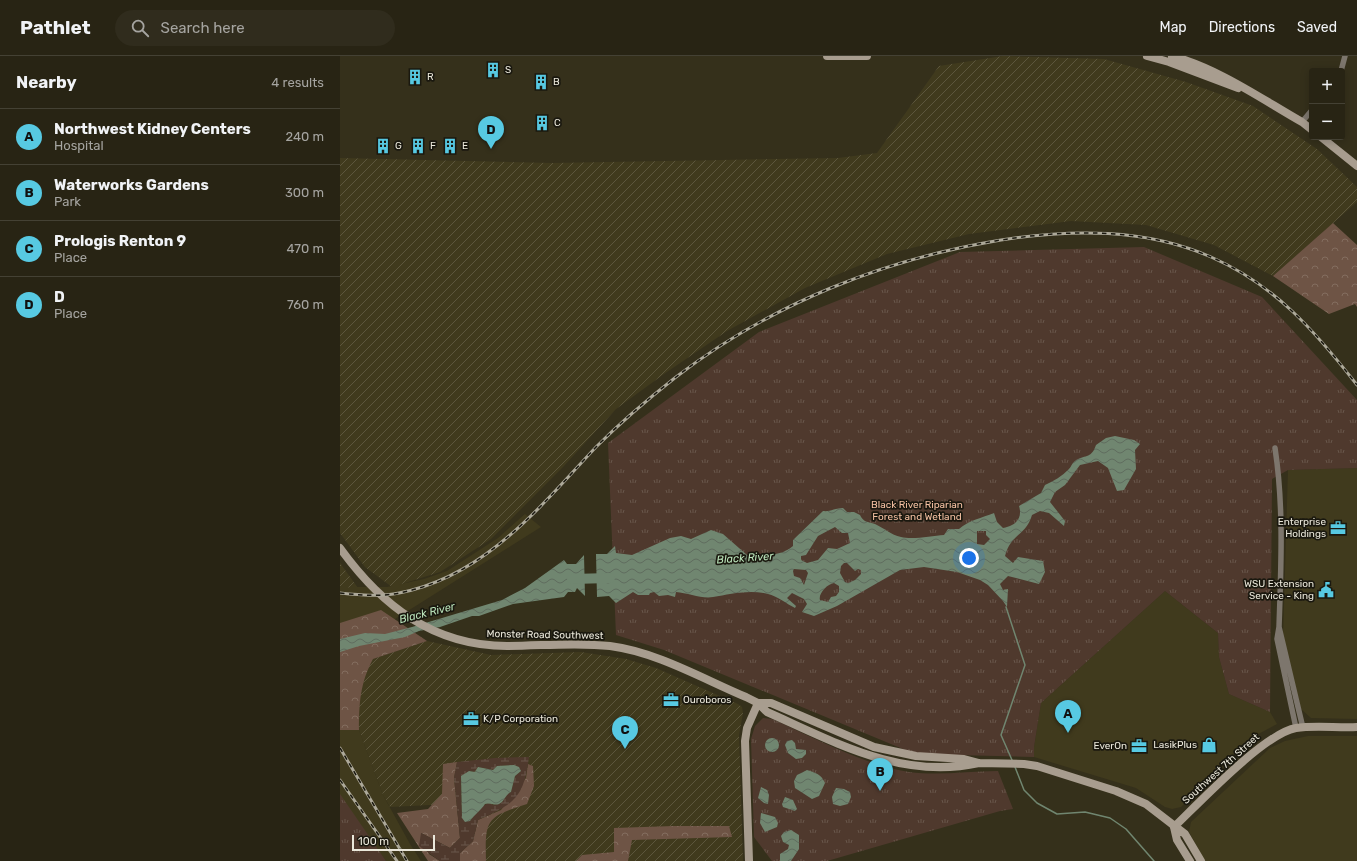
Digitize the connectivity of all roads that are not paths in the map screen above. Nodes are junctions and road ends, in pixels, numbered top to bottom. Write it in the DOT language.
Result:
graph roads {
  1 [pos="827,56"];
  2 [pos="867,56"];
  3 [pos="1147,56"];
  4 [pos="1172,56"];
  5 [pos="1345,56"];
  6 [pos="1342,68"];
  7 [pos="1254,94"];
  8 [pos="1309,114"];
  9 [pos="1302,122"];
  10 [pos="1309,128"];
  11 [pos="1325,140"];
  12 [pos="1357,166"];
  13 [pos="1275,448"];
  14 [pos="340,548"];
  15 [pos="758,703"];
  16 [pos="1357,727"];
  17 [pos="1300,728"];
  18 [pos="979,763"];
  19 [pos="1174,827"];
  20 [pos="749,861"];
  21 [pos="1190,861"];
  22 [pos="1201,861"];
  1 -- 2 [label="street"];
  3 -- 7 [label="street"];
  4 -- 7 [label="street"];
  5 -- 6 [label="street"];
  7 -- 9 [label="street"];
  8 -- 9 [label="street"];
  9 -- 10 [label="street"];
  11 -- 12 [label="street"];
  13 -- 17 [label="street"];
  14 -- 15 [label="street, Monster Road Southwest"];
  15 -- 18 [label="street"];
  15 -- 18 [label="street"];
  15 -- 20 [label="street"];
  16 -- 17 [label="street, Southwest 7th Street"];
  17 -- 19 [label="street, Southwest 7th Street"];
  18 -- 19 [label="street"];
  19 -- 21 [label="street"];
  19 -- 22 [label="street"];
}
